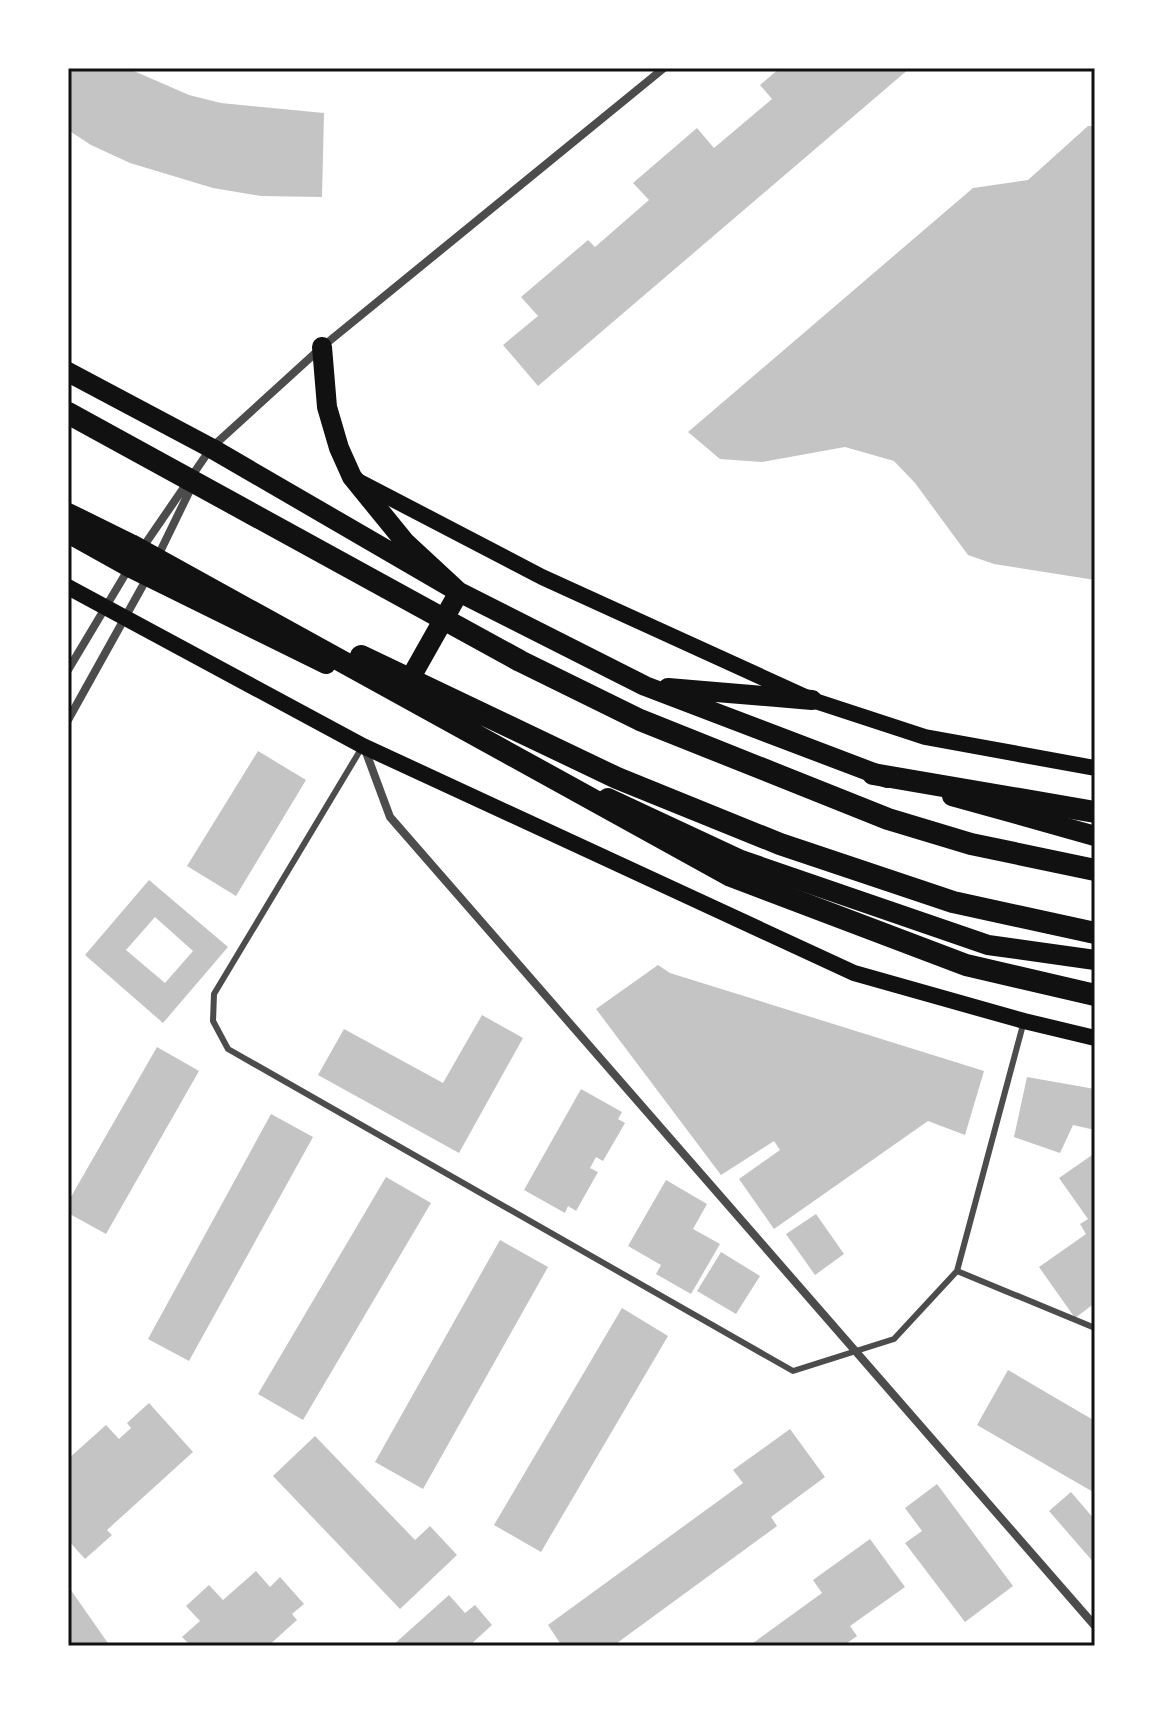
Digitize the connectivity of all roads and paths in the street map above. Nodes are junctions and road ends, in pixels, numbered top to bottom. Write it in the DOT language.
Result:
graph roads {
  1 [pos="664,68"];
  2 [pos="322,347"];
  3 [pos="68,372"];
  4 [pos="68,413"];
  5 [pos="211,448"];
  6 [pos="352,477"];
  7 [pos="68,511"];
  8 [pos="68,533"];
  9 [pos="130,556"];
  10 [pos="148,576"];
  11 [pos="68,587"];
  12 [pos="459,592"];
  13 [pos="103,607"];
  14 [pos="125,617"];
  15 [pos="68,670"];
  16 [pos="645,686"];
  17 [pos="399,700"];
  18 [pos="812,700"];
  19 [pos="68,720"];
  20 [pos="363,746"];
  21 [pos="1095,768"];
  22 [pos="873,774"];
  23 [pos="1095,812"];
  24 [pos="1095,836"];
  25 [pos="1095,870"];
  26 [pos="1095,933"];
  27 [pos="1095,960"];
  28 [pos="1095,995"];
  29 [pos="1024,1021"];
  30 [pos="1095,1038"];
  31 [pos="957,1271"];
  32 [pos="1095,1328"];
  33 [pos="856,1351"];
  34 [pos="1095,1626"];
  1 -- 2 [label="street"];
  2 -- 5 [label="street"];
  2 -- 6 [label="main road"];
  3 -- 5 [label="main road"];
  4 -- 25 [label="highway"];
  5 -- 9 [label="street"];
  5 -- 10 [label="street"];
  5 -- 12 [label="main road"];
  6 -- 12 [label="main road"];
  6 -- 18 [label="main road"];
  7 -- 9 [label="highway"];
  8 -- 9 [label="main road"];
  9 -- 10 [label="main road"];
  9 -- 13 [label="street"];
  9 -- 26 [label="highway"];
  9 -- 28 [label="highway"];
  10 -- 14 [label="street"];
  10 -- 17 [label="main road"];
  11 -- 13 [label="main road"];
  12 -- 16 [label="main road"];
  12 -- 17 [label="main road"];
  13 -- 14 [label="main road"];
  13 -- 15 [label="street"];
  14 -- 19 [label="street"];
  14 -- 20 [label="main road"];
  16 -- 18 [label="main road"];
  16 -- 22 [label="main road"];
  17 -- 27 [label="main road"];
  18 -- 21 [label="main road"];
  20 -- 29 [label="main road"];
  20 -- 33 [label="street"];
  20 -- 33 [label="lane"];
  22 -- 23 [label="highway"];
  22 -- 24 [label="main road"];
  29 -- 30 [label="main road"];
  29 -- 31 [label="lane"];
  31 -- 32 [label="lane"];
  31 -- 33 [label="lane"];
  33 -- 34 [label="street"];
}
